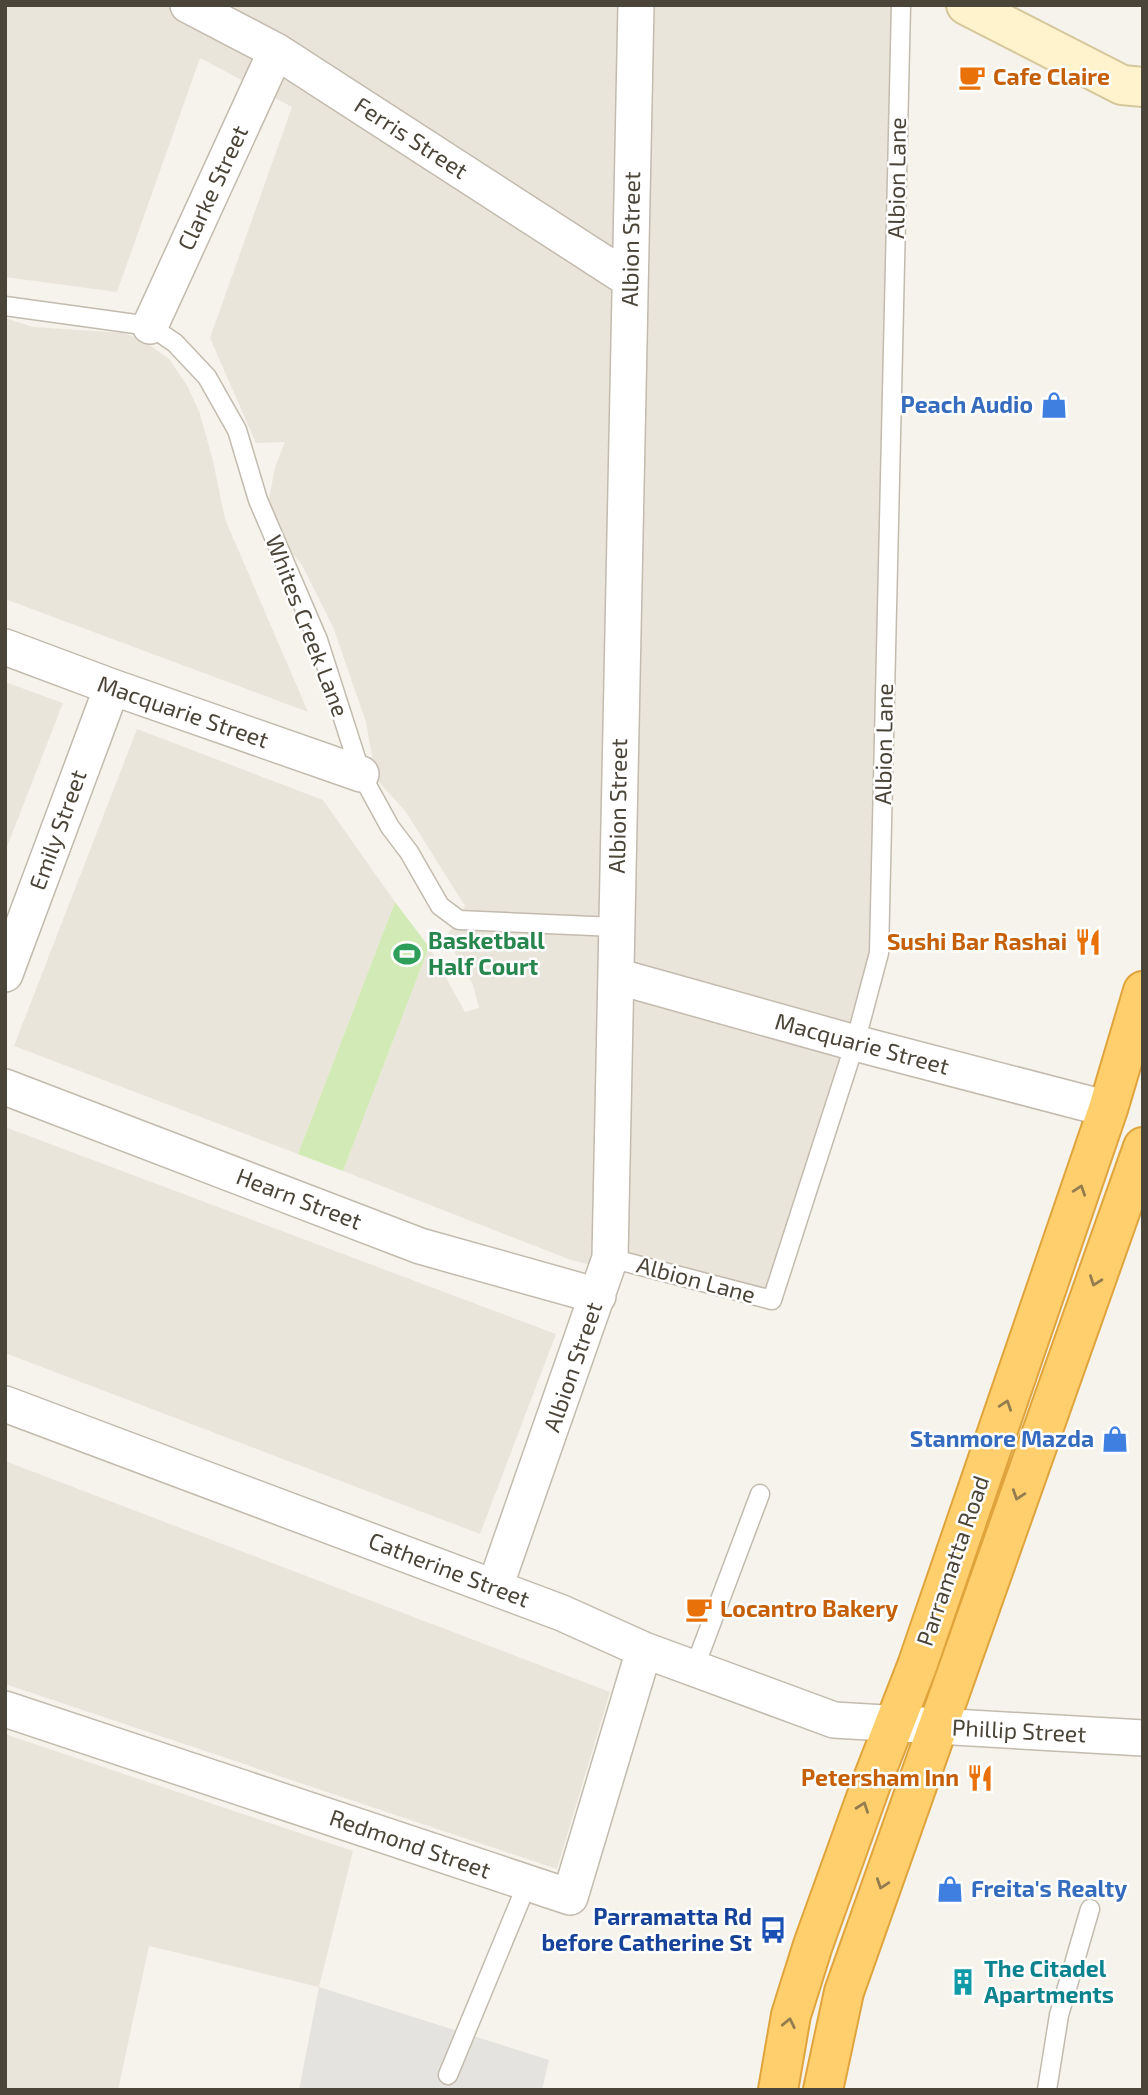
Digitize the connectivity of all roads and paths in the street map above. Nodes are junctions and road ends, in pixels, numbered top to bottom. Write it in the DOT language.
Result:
graph roads {
  1 [pos="188,5"];
  2 [pos="636,5"];
  3 [pos="901,5"];
  4 [pos="966,5"];
  5 [pos="276,51"];
  6 [pos="1143,87"];
  7 [pos="630,280"];
  8 [pos="5,306"];
  9 [pos="150,326"];
  10 [pos="5,647"];
  11 [pos="112,687"];
  12 [pos="361,774"];
  13 [pos="615,927"];
  14 [pos="5,974"];
  15 [pos="617,976"];
  16 [pos="1143,991"];
  17 [pos="855,1043"];
  18 [pos="5,1087"];
  19 [pos="1108,1110"];
  20 [pos="1143,1147"];
  21 [pos="610,1258"];
  22 [pos="598,1296"];
  23 [pos="5,1404"];
  24 [pos="760,1494"];
  25 [pos="495,1587"];
  26 [pos="644,1650"];
  27 [pos="694,1669"];
  28 [pos="5,1709"];
  29 [pos="895,1724"];
  30 [pos="938,1727"];
  31 [pos="1143,1738"];
  32 [pos="527,1884"];
  33 [pos="1090,1909"];
  34 [pos="448,2075"];
  35 [pos="778,2090"];
  36 [pos="823,2090"];
  37 [pos="1047,2090"];
  1 -- 5 [label="street, Ferris Street"];
  2 -- 7 [label="street, Albion Street"];
  3 -- 17 [label="lane, Albion Lane"];
  4 -- 6 [label="street"];
  5 -- 7 [label="street, Ferris Street"];
  5 -- 9 [label="street, Clarke Street"];
  7 -- 13 [label="street, Albion Street"];
  8 -- 9 [label="lane, Whites Creek Lane"];
  9 -- 12 [label="lane, Whites Creek Lane"];
  10 -- 11 [label="street, Macquarie Street"];
  11 -- 12 [label="street, Macquarie Street"];
  11 -- 14 [label="street, Emily Street"];
  12 -- 13 [label="lane, Whites Creek Lane"];
  13 -- 15 [label="street, Albion Street"];
  15 -- 17 [label="street, Macquarie Street"];
  15 -- 21 [label="street, Albion Street"];
  16 -- 19 [label="highway, Parramatta Road"];
  17 -- 19 [label="street, Macquarie Street"];
  17 -- 21 [label="lane, Albion Lane"];
  18 -- 22 [label="street, Hearn Street"];
  29 -- 19 [label="highway, Parramatta Road, one-way"];
  20 -- 30 [label="highway, Parramatta Road, one-way"];
  21 -- 22 [label="street, Albion Street"];
  22 -- 25 [label="street, Albion Street"];
  23 -- 25 [label="street, Catherine Street"];
  24 -- 27 [label="lane"];
  25 -- 26 [label="street, Catherine Street"];
  26 -- 27 [label="street, Catherine Street"];
  26 -- 32 [label="street, Redmond Street"];
  27 -- 29 [label="street, Catherine Street"];
  28 -- 32 [label="street, Redmond Street"];
  29 -- 30 [label="street, Phillip Street"];
  35 -- 29 [label="highway, Parramatta Road, one-way"];
  30 -- 31 [label="street, Phillip Street"];
  30 -- 36 [label="highway, Parramatta Road, one-way"];
  32 -- 34 [label="lane"];
  33 -- 37 [label="lane"];
}
